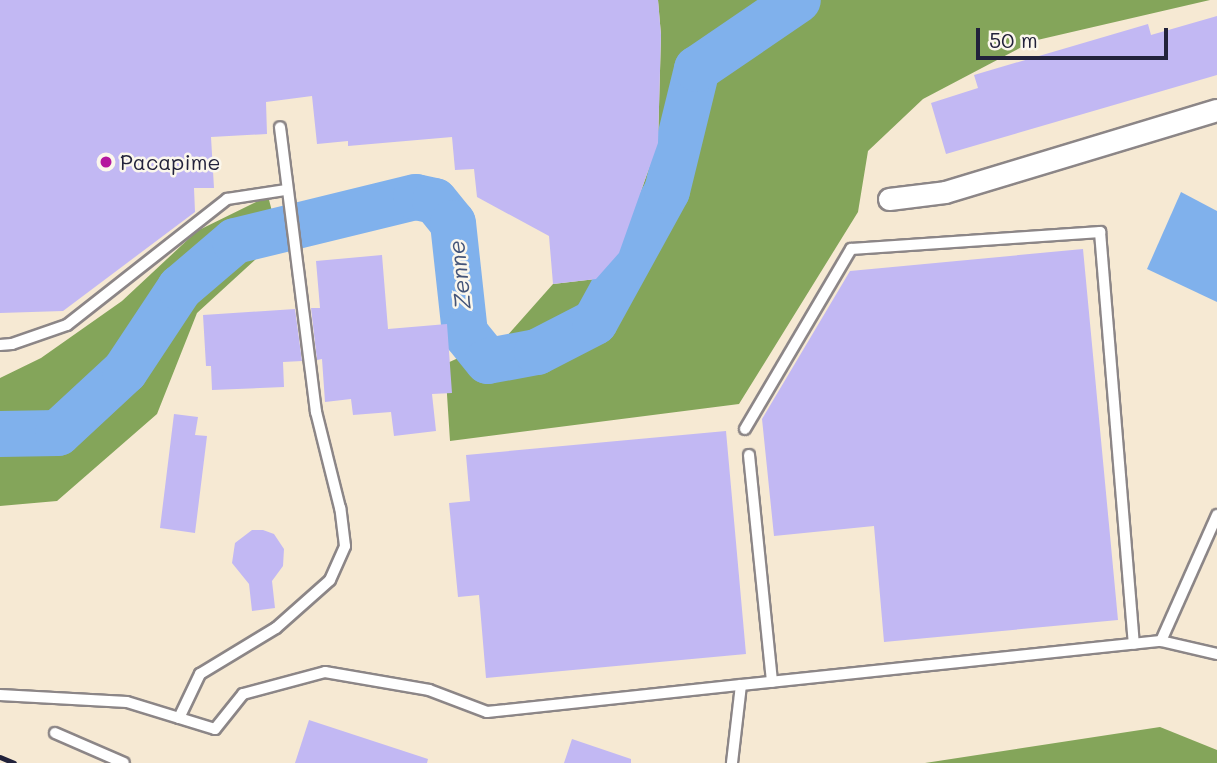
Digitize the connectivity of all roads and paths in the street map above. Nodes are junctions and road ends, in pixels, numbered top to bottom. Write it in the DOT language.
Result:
graph roads {
  1 [pos="1217,110"];
  2 [pos="280,127"];
  3 [pos="286,190"];
  4 [pos="889,199"];
  5 [pos="0,345"];
  6 [pos="745,429"];
  7 [pos="749,455"];
  8 [pos="1217,515"];
  9 [pos="1161,641"];
  10 [pos="1134,644"];
  11 [pos="1217,654"];
  12 [pos="772,682"];
  13 [pos="741,685"];
  14 [pos="0,695"];
  15 [pos="179,718"];
  16 [pos="55,733"];
  17 [pos="124,763"];
  18 [pos="732,763"];
  1 -- 4 [label="street"];
  2 -- 3 [label="lane"];
  3 -- 5 [label="lane"];
  3 -- 15 [label="lane"];
  6 -- 10 [label="lane"];
  7 -- 12 [label="lane"];
  8 -- 9 [label="lane"];
  9 -- 10 [label="lane"];
  9 -- 11 [label="lane"];
  10 -- 12 [label="lane"];
  12 -- 13 [label="lane"];
  13 -- 15 [label="lane"];
  13 -- 18 [label="lane"];
  14 -- 15 [label="lane"];
  16 -- 17 [label="lane"];
}
